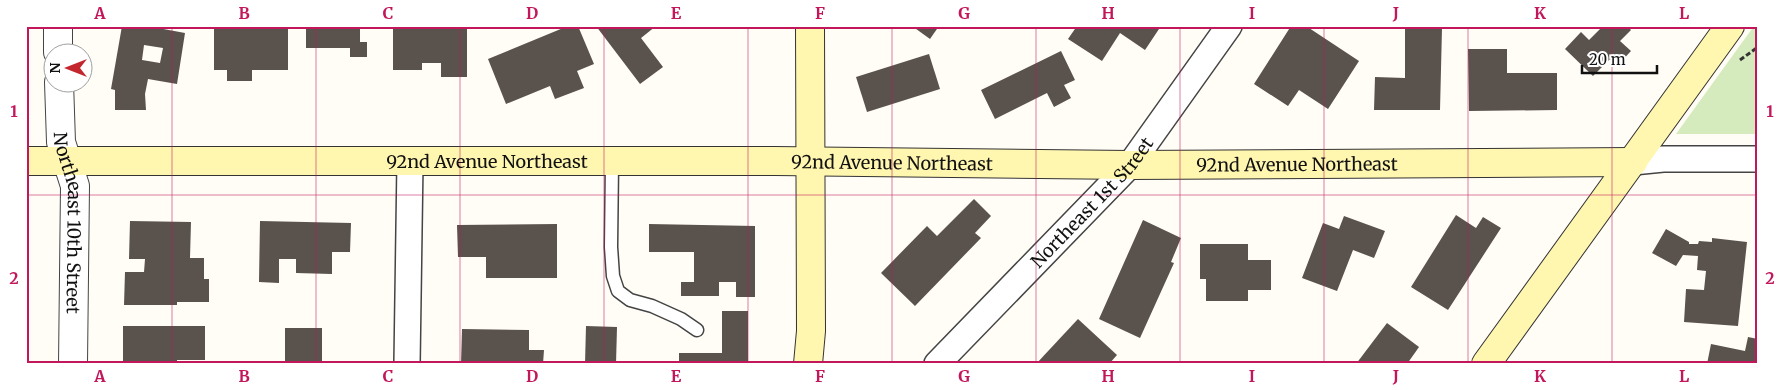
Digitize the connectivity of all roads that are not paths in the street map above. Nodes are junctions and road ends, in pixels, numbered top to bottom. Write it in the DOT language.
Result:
graph roads {
  1 [pos="58,26"];
  2 [pos="810,26"];
  3 [pos="1229,26"];
  4 [pos="1730,26"];
  5 [pos="58,42"];
  6 [pos="59,92"];
  7 [pos="1758,159"];
  8 [pos="67,161"];
  9 [pos="26,162"];
  10 [pos="410,162"];
  11 [pos="612,162"];
  12 [pos="810,162"];
  13 [pos="1633,162"];
  14 [pos="1130,165"];
  15 [pos="697,330"];
  16 [pos="74,364"];
  17 [pos="408,364"];
  18 [pos="808,364"];
  19 [pos="937,364"];
  20 [pos="1486,364"];
  1 -- 5 [label="street"];
  2 -- 12 [label="main road"];
  3 -- 14 [label="street, Northeast 1st Street"];
  4 -- 13 [label="main road"];
  6 -- 8 [label="street, Northeast 10th Street"];
  7 -- 13 [label="street, 92nd Avenue Northeast"];
  8 -- 9 [label="main road, 92nd Avenue Northeast"];
  8 -- 10 [label="main road, 92nd Avenue Northeast"];
  8 -- 16 [label="street, Northeast 10th Street"];
  10 -- 11 [label="main road, 92nd Avenue Northeast"];
  10 -- 17 [label="street"];
  11 -- 12 [label="main road, 92nd Avenue Northeast"];
  11 -- 15 [label="lane"];
  12 -- 14 [label="main road, 92nd Avenue Northeast"];
  12 -- 18 [label="main road"];
  13 -- 14 [label="main road, 92nd Avenue Northeast"];
  13 -- 20 [label="main road"];
  14 -- 19 [label="street, Northeast 1st Street"];
}
